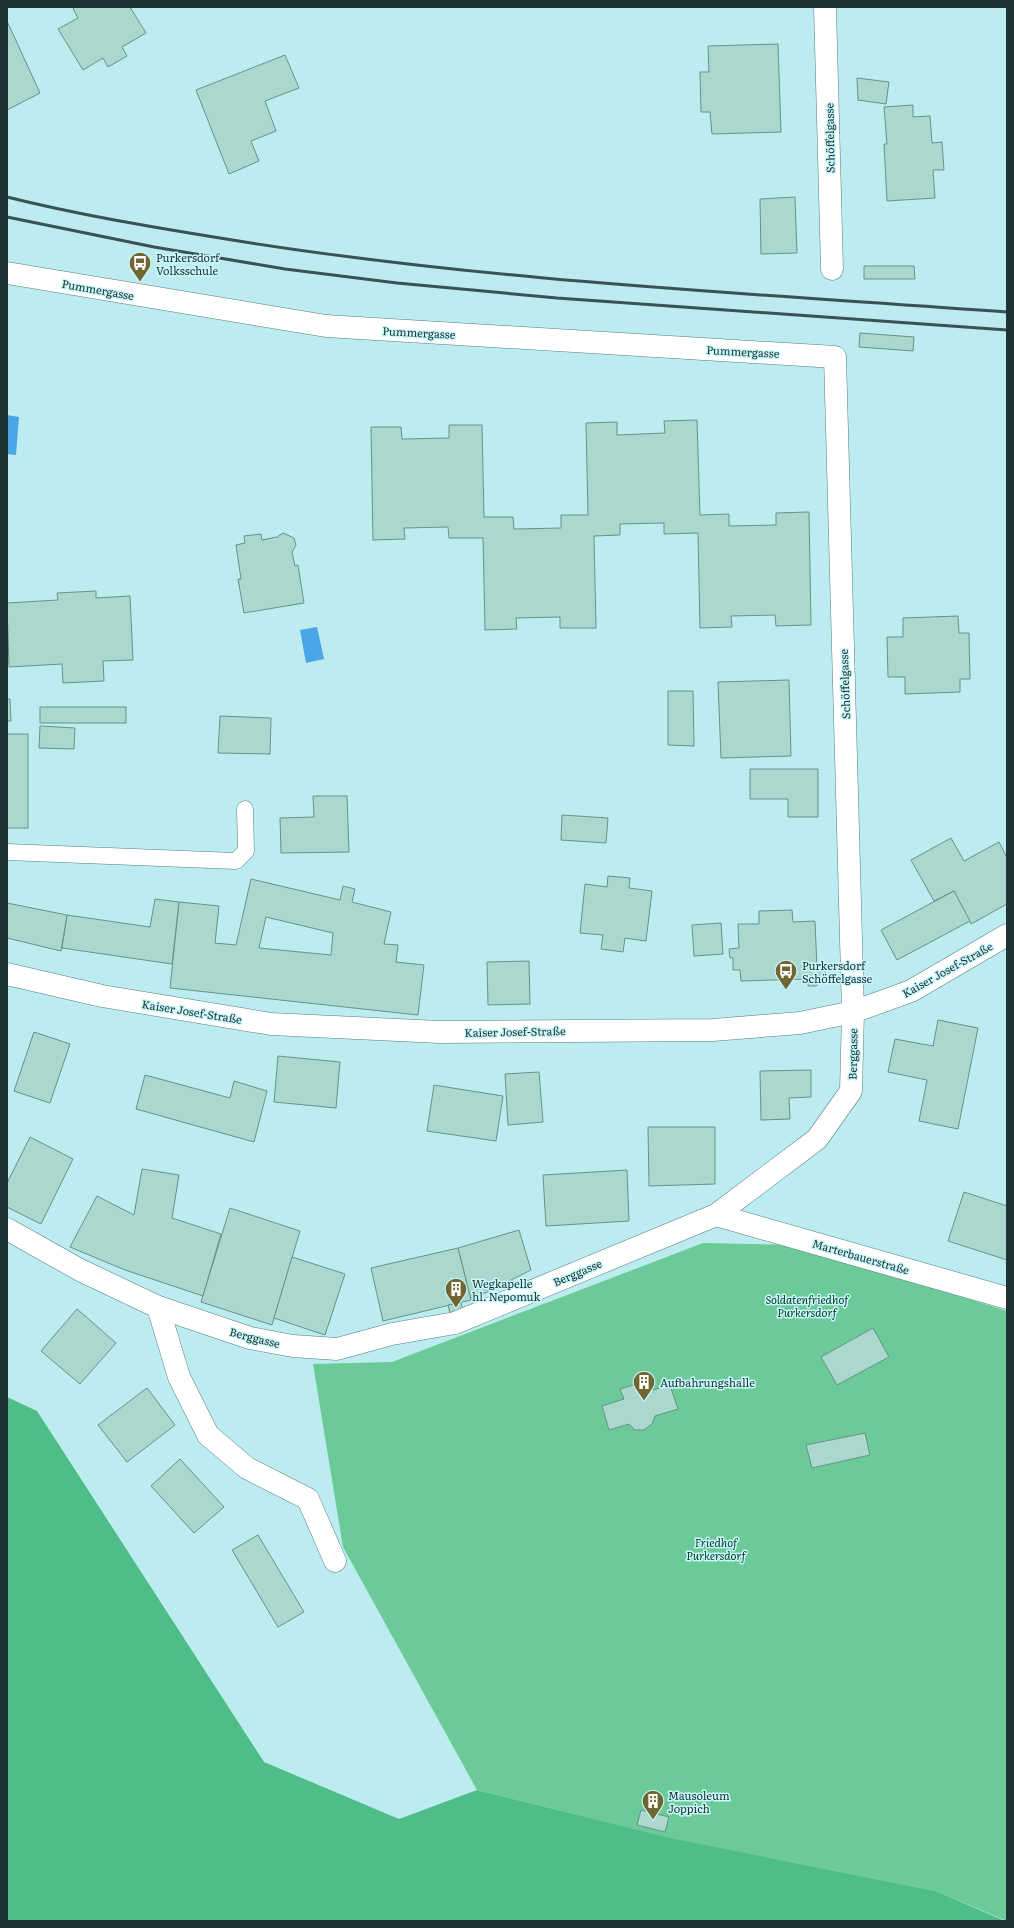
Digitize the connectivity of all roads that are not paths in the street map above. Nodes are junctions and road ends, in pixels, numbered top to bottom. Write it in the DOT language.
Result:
graph roads {
  1 [pos="825,7"];
  2 [pos="832,269"];
  3 [pos="7,273"];
  4 [pos="835,357"];
  5 [pos="245,809"];
  6 [pos="7,852"];
  7 [pos="1007,935"];
  8 [pos="7,974"];
  9 [pos="853,1012"];
  10 [pos="716,1215"];
  11 [pos="7,1229"];
  12 [pos="1007,1298"];
  13 [pos="158,1307"];
  14 [pos="335,1561"];
  1 -- 2 [label="street, Schöffelgasse"];
  3 -- 4 [label="street, Pummergasse"];
  4 -- 9 [label="street, Schöffelgasse"];
  5 -- 6 [label="lane"];
  7 -- 9 [label="street, Kaiser Josef-Straße"];
  8 -- 9 [label="street, Kaiser Josef-Straße"];
  9 -- 10 [label="street, Berggasse"];
  10 -- 12 [label="street, Marterbauerstraße"];
  10 -- 13 [label="street, Berggasse"];
  11 -- 13 [label="street, Berggasse"];
  13 -- 14 [label="street"];
}
